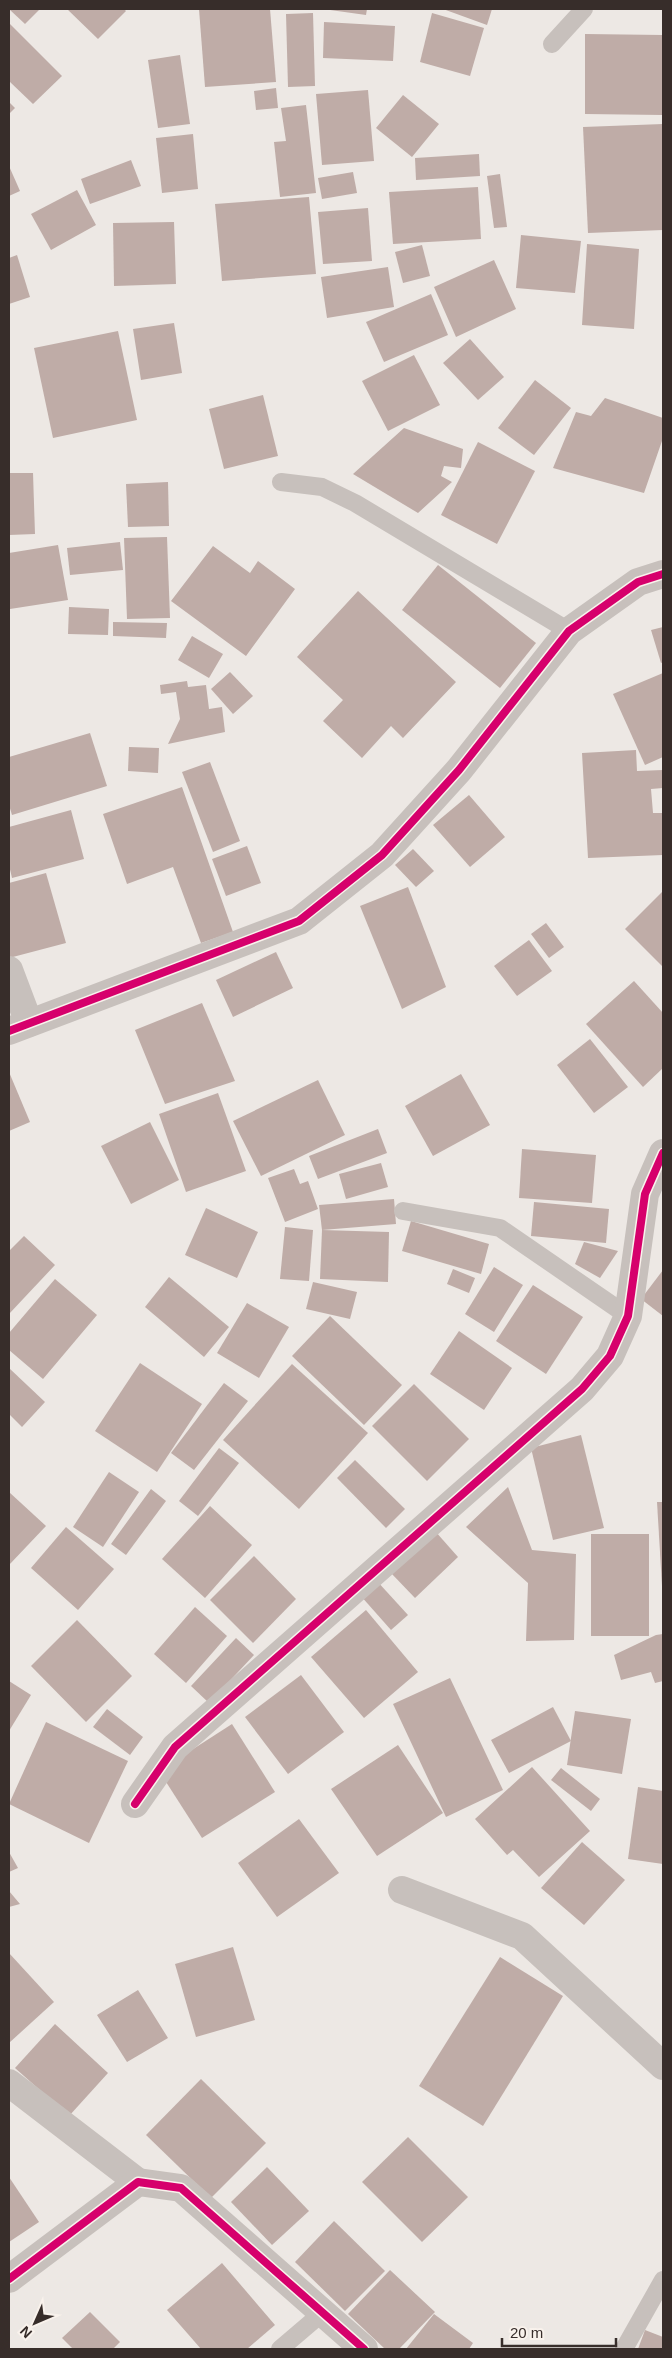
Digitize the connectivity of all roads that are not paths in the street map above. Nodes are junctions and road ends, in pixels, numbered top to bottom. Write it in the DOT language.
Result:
graph roads {
  1 [pos="584,9"];
  2 [pos="552,44"];
  3 [pos="281,482"];
  4 [pos="663,574"];
  5 [pos="569,631"];
  6 [pos="9,970"];
  7 [pos="19,1027"];
  8 [pos="663,1153"];
  9 [pos="403,1211"];
  10 [pos="628,1316"];
  11 [pos="135,1804"];
  12 [pos="402,1890"];
  13 [pos="663,2066"];
  14 [pos="9,2083"];
  15 [pos="138,2182"];
  16 [pos="9,2279"];
  17 [pos="663,2280"];
  18 [pos="321,2314"];
  19 [pos="280,2349"];
  20 [pos="364,2349"];
  21 [pos="624,2349"];
  1 -- 2 [label="lane"];
  3 -- 5 [label="lane"];
  4 -- 5 [label="street"];
  5 -- 7 [label="street"];
  6 -- 7 [label="street"];
  8 -- 10 [label="street"];
  9 -- 10 [label="lane"];
  10 -- 11 [label="street"];
  12 -- 13 [label="street"];
  14 -- 15 [label="street"];
  15 -- 16 [label="street"];
  15 -- 18 [label="street"];
  17 -- 21 [label="lane"];
  18 -- 19 [label="lane"];
  18 -- 20 [label="street"];
}
